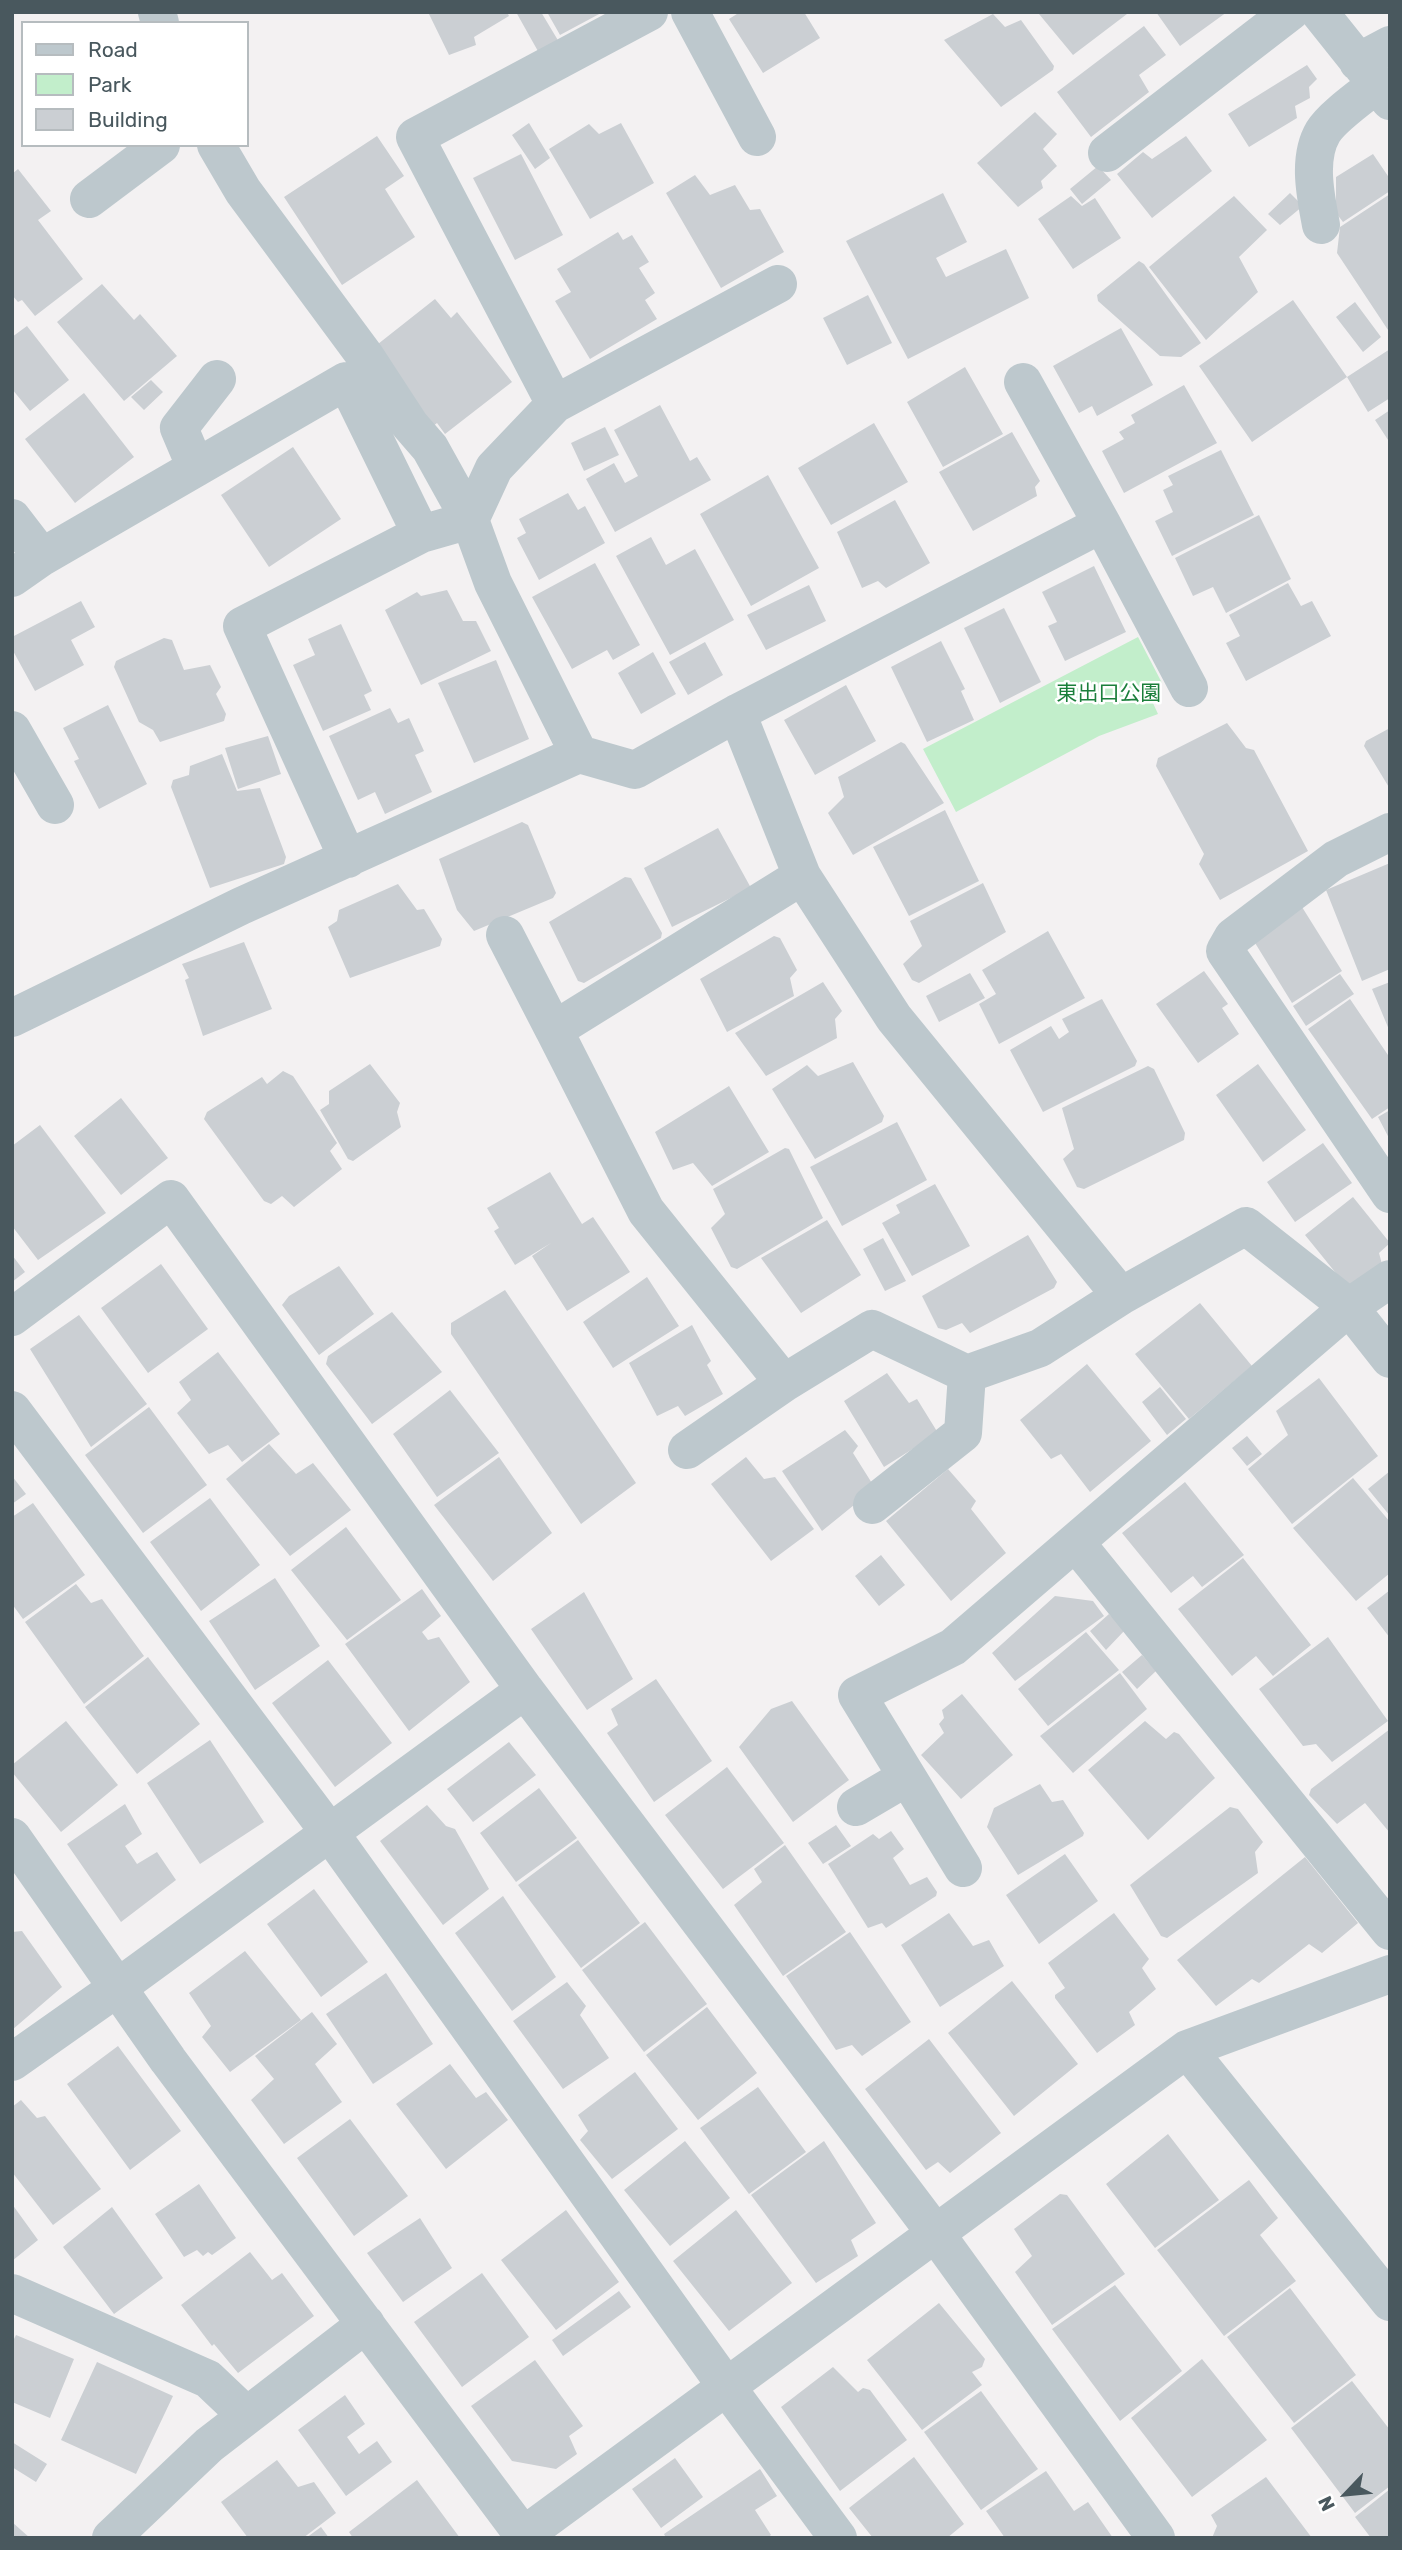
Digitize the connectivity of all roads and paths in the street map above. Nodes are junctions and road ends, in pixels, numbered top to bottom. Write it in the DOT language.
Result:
graph roads {
  1 [pos="649,12"];
  2 [pos="690,12"];
  3 [pos="1290,12"];
  4 [pos="1319,12"];
  5 [pos="1379,73"];
  6 [pos="757,137"];
  7 [pos="158,147"];
  8 [pos="217,147"];
  9 [pos="1107,153"];
  10 [pos="89,199"];
  11 [pos="1321,225"];
  12 [pos="778,284"];
  13 [pos="217,379"];
  14 [pos="1023,382"];
  15 [pos="555,404"];
  16 [pos="195,468"];
  17 [pos="12,518"];
  18 [pos="470,520"];
  19 [pos="1102,524"];
  20 [pos="421,534"];
  21 [pos="27,567"];
  22 [pos="1189,688"];
  23 [pos="737,713"];
  24 [pos="12,730"];
  25 [pos="579,754"];
  26 [pos="55,805"];
  27 [pos="1390,832"];
  28 [pos="348,859"];
  29 [pos="802,876"];
  30 [pos="505,935"];
  31 [pos="12,1018"];
  32 [pos="554,1030"];
  33 [pos="1390,1194"];
  34 [pos="1390,1279"];
  35 [pos="1121,1296"];
  36 [pos="1349,1307"];
  37 [pos="12,1317"];
  38 [pos="1390,1359"];
  39 [pos="967,1374"];
  40 [pos="784,1383"];
  41 [pos="12,1410"];
  42 [pos="687,1450"];
  43 [pos="872,1505"];
  44 [pos="1076,1543"];
  45 [pos="525,1690"];
  46 [pos="907,1777"];
  47 [pos="856,1807"];
  48 [pos="330,1833"];
  49 [pos="12,1837"];
  50 [pos="963,1868"];
  51 [pos="1390,1931"];
  52 [pos="1390,1974"];
  53 [pos="117,1988"];
  54 [pos="1187,2049"];
  55 [pos="12,2062"];
  56 [pos="936,2234"];
  57 [pos="12,2293"];
  58 [pos="1390,2302"];
  59 [pos="366,2324"];
  60 [pos="726,2386"];
  61 [pos="246,2415"];
  62 [pos="522,2536"];
  63 [pos="111,2538"];
  64 [pos="838,2538"];
  65 [pos="1156,2538"];
  1 -- 15 [label="street"];
  2 -- 6 [label="street"];
  3 -- 9 [label="street"];
  4 -- 5 [label="street"];
  5 -- 11 [label="street"];
  7 -- 10 [label="street"];
  8 -- 18 [label="street"];
  12 -- 15 [label="street"];
  13 -- 16 [label="street"];
  14 -- 19 [label="street"];
  15 -- 18 [label="street"];
  16 -- 20 [label="street"];
  16 -- 21 [label="street"];
  17 -- 21 [label="street"];
  18 -- 20 [label="street"];
  18 -- 25 [label="street"];
  19 -- 22 [label="street"];
  19 -- 23 [label="street"];
  20 -- 28 [label="street"];
  23 -- 25 [label="street"];
  23 -- 29 [label="street"];
  24 -- 26 [label="street"];
  25 -- 28 [label="street"];
  27 -- 33 [label="street"];
  28 -- 31 [label="street"];
  29 -- 32 [label="street"];
  29 -- 35 [label="street"];
  30 -- 32 [label="street"];
  32 -- 40 [label="street"];
  34 -- 36 [label="street"];
  35 -- 36 [label="street"];
  35 -- 39 [label="street"];
  36 -- 38 [label="street"];
  36 -- 44 [label="street"];
  37 -- 45 [label="street"];
  39 -- 40 [label="street"];
  39 -- 43 [label="street"];
  40 -- 42 [label="street"];
  41 -- 48 [label="street"];
  44 -- 46 [label="street"];
  44 -- 51 [label="street"];
  45 -- 48 [label="street"];
  45 -- 56 [label="street"];
  46 -- 47 [label="street"];
  46 -- 50 [label="street"];
  48 -- 53 [label="street"];
  48 -- 60 [label="street"];
  49 -- 53 [label="street"];
  52 -- 54 [label="street"];
  53 -- 55 [label="street"];
  53 -- 59 [label="street"];
  54 -- 56 [label="street"];
  54 -- 58 [label="street"];
  56 -- 60 [label="street"];
  56 -- 65 [label="street"];
  57 -- 61 [label="street"];
  59 -- 61 [label="street"];
  59 -- 62 [label="street"];
  60 -- 62 [label="street"];
  60 -- 64 [label="street"];
  61 -- 63 [label="street"];
}
